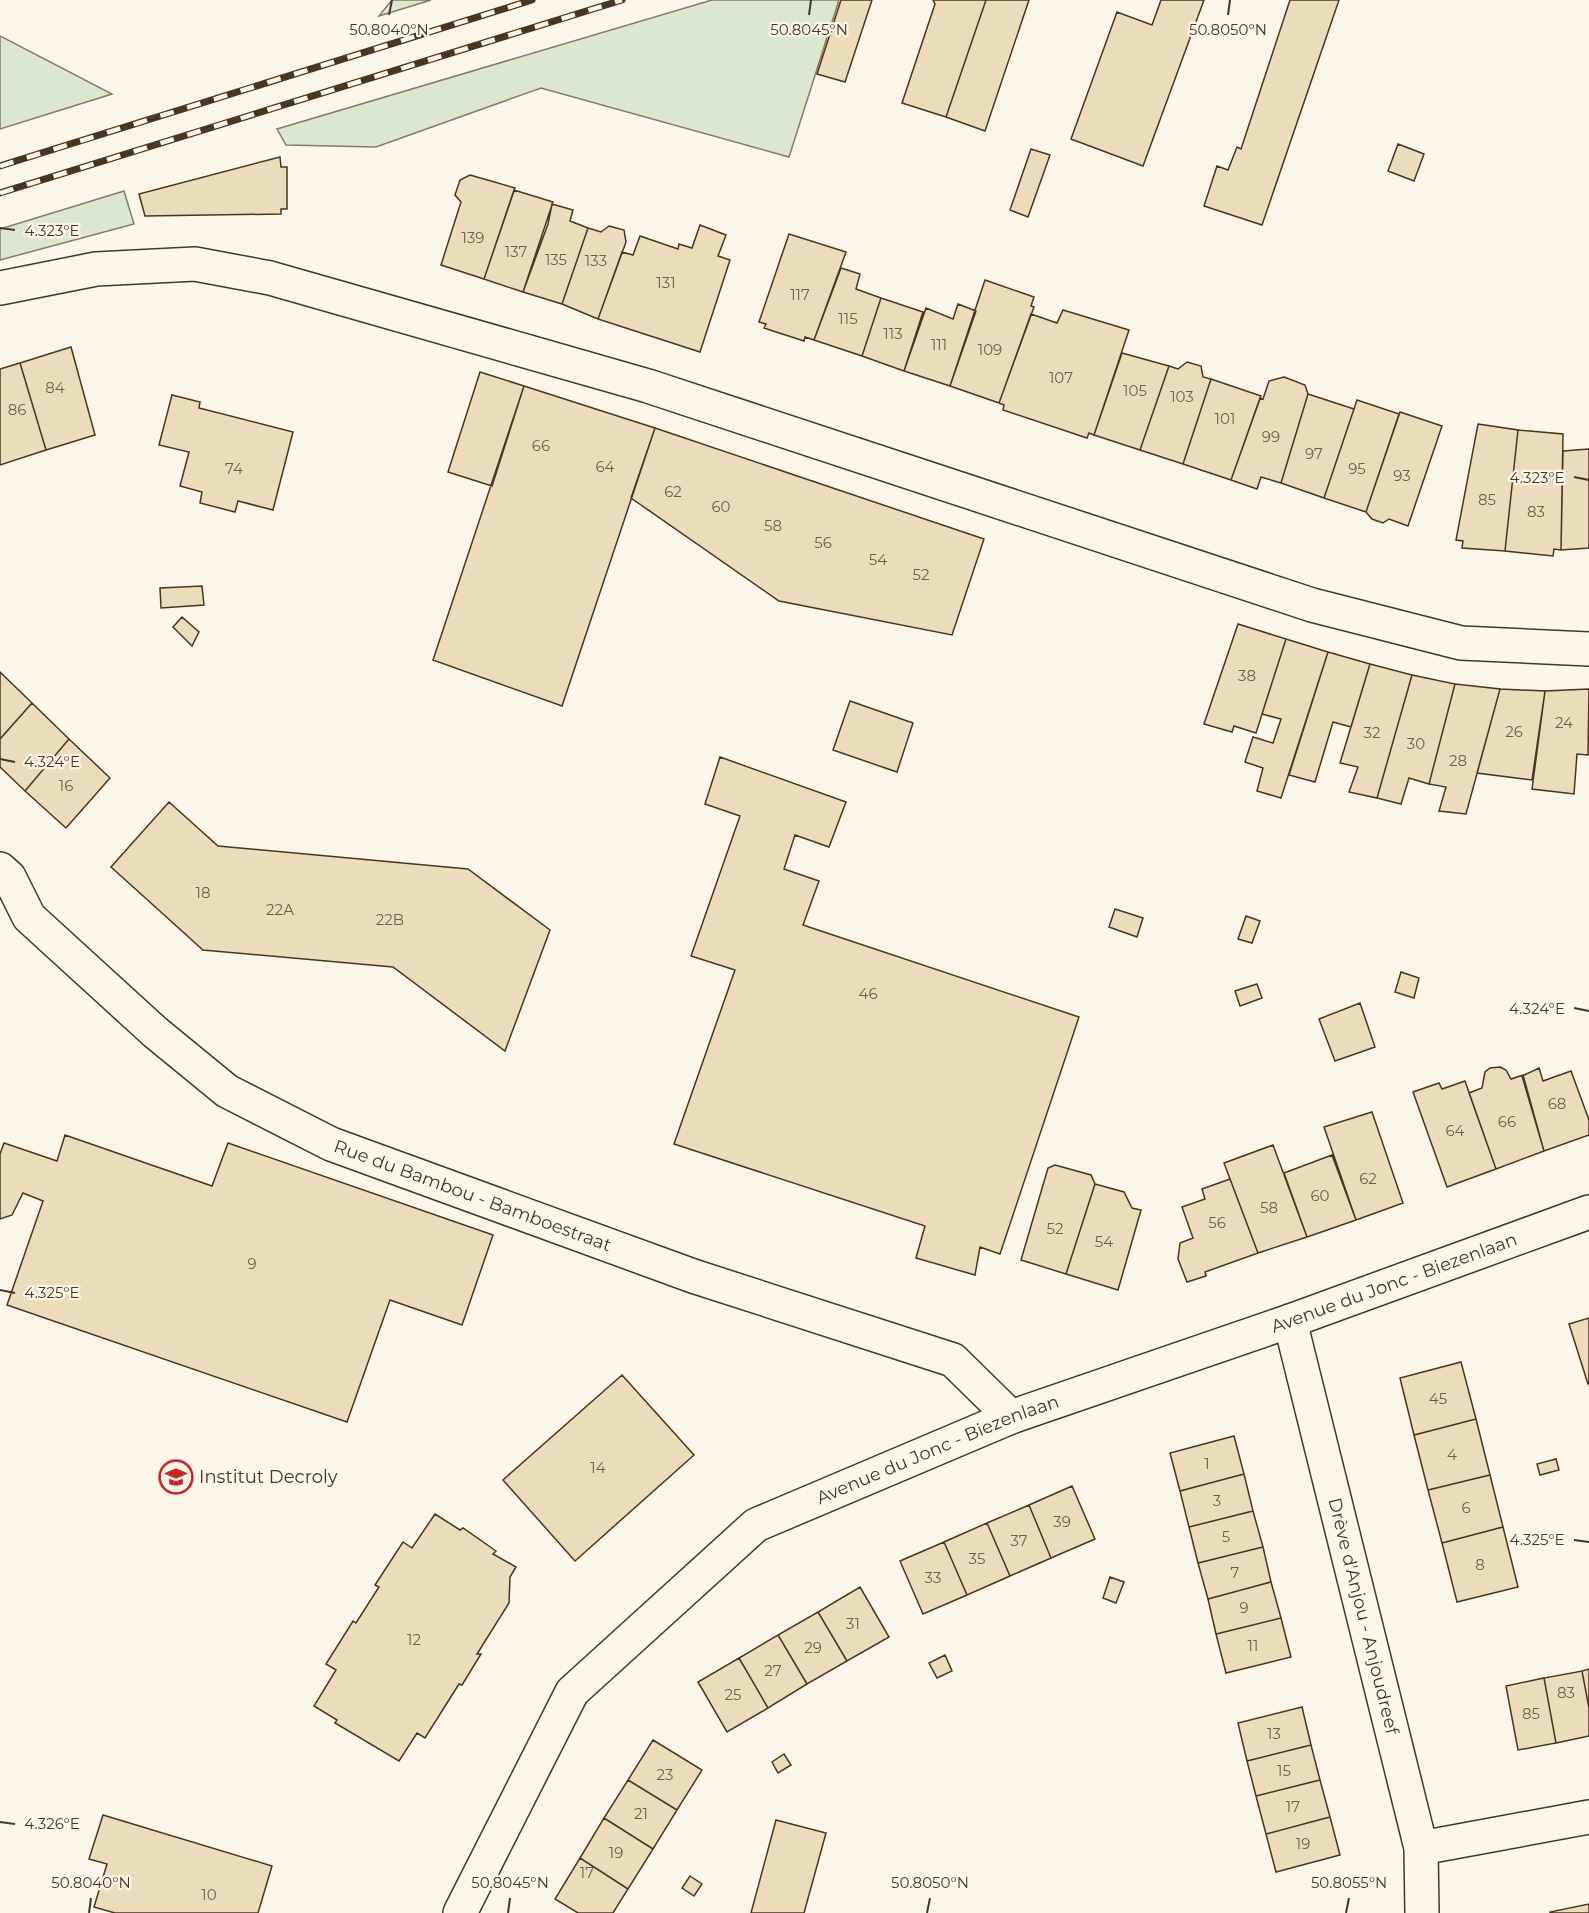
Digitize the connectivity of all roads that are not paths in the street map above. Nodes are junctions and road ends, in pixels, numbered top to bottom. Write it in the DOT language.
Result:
graph roads {
  1 [pos="0,288"];
  2 [pos="1589,649"];
  3 [pos="0,868"];
  4 [pos="1589,1212"];
  5 [pos="1290,1321"];
  6 [pos="1011,1417"];
  7 [pos="1589,1817"];
  8 [pos="1421,1848"];
  9 [pos="460,1913"];
  10 [pos="1422,1913"];
  1 -- 2 [label="street"];
  3 -- 6 [label="street, Rue du Bambou - Bamboestraat"];
  4 -- 5 [label="street, Avenue du Jonc - Biezenlaan"];
  5 -- 6 [label="street, Avenue du Jonc - Biezenlaan"];
  5 -- 8 [label="street, Drève d'Anjou - Anjoudreef"];
  6 -- 9 [label="street, Avenue du Jonc - Biezenlaan"];
  7 -- 8 [label="street"];
  8 -- 10 [label="street, Drève d'Anjou - Anjoudreef"];
}
